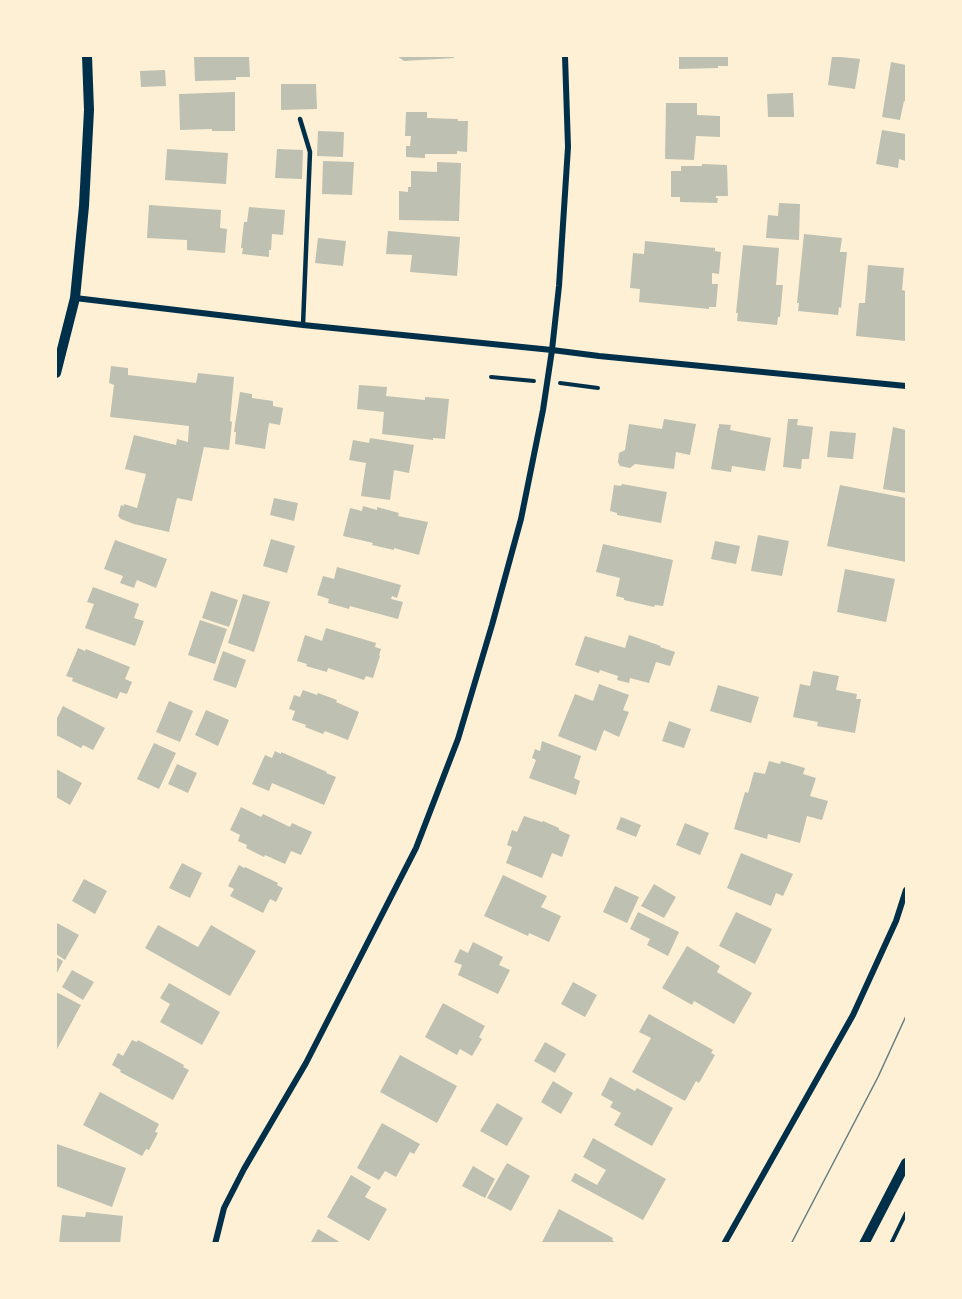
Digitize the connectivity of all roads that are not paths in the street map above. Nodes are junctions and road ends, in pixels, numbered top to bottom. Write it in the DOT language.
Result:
graph roads {
  1 [pos="87,56"];
  2 [pos="565,56"];
  3 [pos="300,119"];
  4 [pos="75,298"];
  5 [pos="303,325"];
  6 [pos="552,350"];
  7 [pos="56,373"];
  8 [pos="906,386"];
  9 [pos="906,890"];
  10 [pos="906,1162"];
  11 [pos="215,1244"];
  12 [pos="724,1244"];
  13 [pos="864,1244"];
  1 -- 4 [label="street"];
  2 -- 6 [label="street"];
  3 -- 5 [label="lane"];
  4 -- 5 [label="street"];
  4 -- 7 [label="street"];
  5 -- 6 [label="street"];
  6 -- 8 [label="street"];
  6 -- 11 [label="street"];
  9 -- 12 [label="street"];
  10 -- 13 [label="street"];
}
